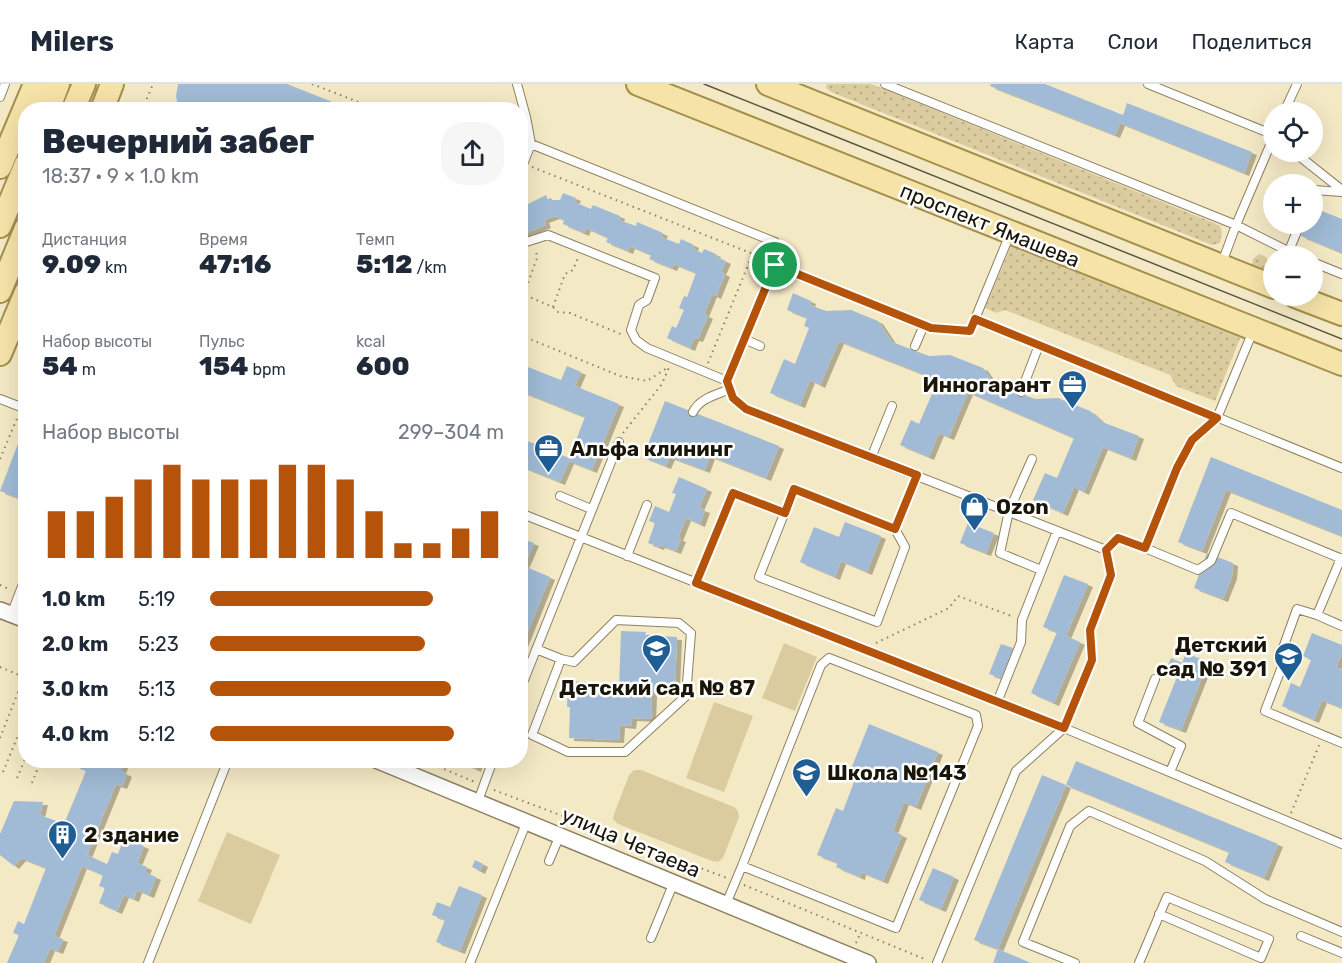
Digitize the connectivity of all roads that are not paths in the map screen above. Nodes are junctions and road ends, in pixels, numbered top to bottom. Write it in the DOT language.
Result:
graph roads {
  1 [pos="5,84"];
  2 [pos="35,84"];
  3 [pos="58,84"];
  4 [pos="84,84"];
  5 [pos="112,84"];
  6 [pos="517,84"];
  7 [pos="638,84"];
  8 [pos="768,84"];
  9 [pos="885,84"];
  10 [pos="1148,84"];
  11 [pos="1297,84"];
  12 [pos="0,97"];
  13 [pos="27,102"];
  14 [pos="51,102"];
  15 [pos="76,102"];
  16 [pos="105,102"];
  17 [pos="522,102"];
  18 [pos="1289,102"];
  19 [pos="18,124"];
  20 [pos="528,128"];
  21 [pos="1263,131"];
  22 [pos="531,144"];
  23 [pos="528,151"];
  24 [pos="1263,162"];
  25 [pos="1306,162"];
  26 [pos="0,167"];
  27 [pos="18,183"];
  28 [pos="1323,190"];
  29 [pos="1342,191"];
  30 [pos="1236,225"];
  31 [pos="0,226"];
  32 [pos="1010,233"];
  33 [pos="528,241"];
  34 [pos="1275,246"];
  35 [pos="18,247"];
  36 [pos="775,265"];
  37 [pos="1221,266"];
  38 [pos="1323,266"];
  39 [pos="1342,274"];
  40 [pos="1263,283"];
  41 [pos="0,291"];
  42 [pos="1321,306"];
  43 [pos="18,311"];
  44 [pos="1342,314"];
  45 [pos="975,319"];
  46 [pos="924,325"];
  47 [pos="1254,330"];
  48 [pos="744,339"];
  49 [pos="1039,345"];
  50 [pos="760,346"];
  51 [pos="915,346"];
  52 [pos="0,354"];
  53 [pos="1342,364"];
  54 [pos="728,385"];
  55 [pos="1021,392"];
  56 [pos="0,399"];
  57 [pos="18,406"];
  58 [pos="892,406"];
  59 [pos="693,412"];
  60 [pos="1217,418"];
  61 [pos="619,442"];
  62 [pos="872,458"];
  63 [pos="1032,459"];
  64 [pos="1342,468"];
  65 [pos="917,475"];
  66 [pos="560,496"];
  67 [pos="647,505"];
  68 [pos="591,509"];
  69 [pos="1009,511"];
  70 [pos="785,513"];
  71 [pos="528,516"];
  72 [pos="895,529"];
  73 [pos="1057,531"];
  74 [pos="580,537"];
  75 [pos="1145,548"];
  76 [pos="1106,550"];
  77 [pos="627,556"];
  78 [pos="1342,559"];
  79 [pos="1041,570"];
  80 [pos="696,583"];
  81 [pos="18,598"];
  82 [pos="12,615"];
  83 [pos="1317,615"];
  84 [pos="1342,626"];
  85 [pos="536,649"];
  86 [pos="561,659"];
  87 [pos="528,670"];
  88 [pos="1155,679"];
  89 [pos="998,700"];
  90 [pos="1064,728"];
  91 [pos="1342,743"];
  92 [pos="225,768"];
  93 [pos="396,768"];
  94 [pos="490,768"];
  95 [pos="1170,772"];
  96 [pos="478,801"];
  97 [pos="527,821"];
  98 [pos="560,835"];
  99 [pos="1342,844"];
  100 [pos="549,861"];
  101 [pos="742,866"];
  102 [pos="674,882"];
  103 [pos="726,904"];
  104 [pos="1160,914"];
  105 [pos="1342,932"];
  106 [pos="1301,936"];
  107 [pos="651,938"];
  108 [pos="1342,952"];
  109 [pos="860,962"];
  110 [pos="148,963"];
  111 [pos="470,963"];
  112 [pos="936,963"];
  113 [pos="1075,963"];
  114 [pos="1139,963"];
  1 -- 12 [label="lane"];
  2 -- 13 [label="main road"];
  3 -- 14 [label="main road"];
  4 -- 15 [label="main road"];
  5 -- 16 [label="main road"];
  6 -- 17 [label="lane"];
  7 -- 32 [label="main road, проспект Ямашева"];
  8 -- 37 [label="main road"];
  9 -- 30 [label="lane"];
  10 -- 21 [label="lane"];
  11 -- 18 [label="lane"];
  19 -- 26 [label="main road"];
  20 -- 22 [label="lane"];
  22 -- 23 [label="lane"];
  22 -- 36 [label="lane"];
  24 -- 30 [label="lane"];
  25 -- 29 [label="lane"];
  27 -- 31 [label="main road"];
  28 -- 29 [label="lane"];
  30 -- 34 [label="lane"];
  30 -- 37 [label="lane"];
  32 -- 45 [label="lane"];
  32 -- 47 [label="main road, проспект Ямашева"];
  33 -- 54 [label="lane"];
  35 -- 41 [label="main road"];
  36 -- 46 [label="lane"];
  36 -- 48 [label="lane"];
  37 -- 40 [label="main road"];
  38 -- 39 [label="lane"];
  42 -- 44 [label="main road"];
  43 -- 52 [label="main road"];
  45 -- 46 [label="lane"];
  45 -- 49 [label="lane"];
  46 -- 51 [label="lane"];
  47 -- 53 [label="main road, проспект Ямашева"];
  47 -- 60 [label="lane"];
  48 -- 50 [label="lane"];
  48 -- 54 [label="lane"];
  49 -- 55 [label="lane"];
  49 -- 60 [label="lane"];
  54 -- 59 [label="lane"];
  54 -- 62 [label="lane"];
  56 -- 57 [label="lane"];
  58 -- 62 [label="lane"];
  60 -- 64 [label="lane"];
  60 -- 75 [label="lane"];
  61 -- 68 [label="lane"];
  62 -- 65 [label="lane"];
  63 -- 69 [label="lane"];
  65 -- 69 [label="lane"];
  65 -- 72 [label="lane"];
  66 -- 68 [label="lane"];
  67 -- 77 [label="lane"];
  68 -- 74 [label="lane"];
  69 -- 73 [label="lane"];
  69 -- 79 [label="lane"];
  70 -- 72 [label="lane"];
  70 -- 72 [label="lane"];
  70 -- 80 [label="lane"];
  71 -- 74 [label="lane"];
  73 -- 76 [label="lane"];
  73 -- 79 [label="lane"];
  74 -- 77 [label="lane"];
  74 -- 85 [label="lane"];
  75 -- 76 [label="lane"];
  75 -- 78 [label="lane"];
  76 -- 90 [label="lane"];
  77 -- 80 [label="lane"];
  78 -- 83 [label="lane"];
  79 -- 89 [label="lane"];
  80 -- 89 [label="lane"];
  81 -- 82 [label="lane"];
  83 -- 84 [label="lane"];
  83 -- 91 [label="lane"];
  85 -- 86 [label="lane"];
  85 -- 87 [label="lane"];
  86 -- 86 [label="lane"];
  88 -- 95 [label="lane"];
  89 -- 90 [label="lane"];
  90 -- 95 [label="lane"];
  90 -- 112 [label="lane"];
  92 -- 110 [label="lane"];
  93 -- 96 [label="street, улица Четаева"];
  94 -- 96 [label="lane"];
  95 -- 99 [label="lane"];
  96 -- 97 [label="street, улица Четаева"];
  97 -- 98 [label="street, улица Четаева"];
  97 -- 111 [label="lane"];
  98 -- 100 [label="lane"];
  98 -- 102 [label="street, улица Четаева"];
  101 -- 101 [label="lane"];
  101 -- 103 [label="lane"];
  102 -- 103 [label="street, улица Четаева"];
  102 -- 107 [label="lane"];
  103 -- 109 [label="street, улица Четаева"];
  104 -- 104 [label="lane"];
  104 -- 114 [label="lane"];
  105 -- 113 [label="lane"];
  106 -- 108 [label="lane"];
}
